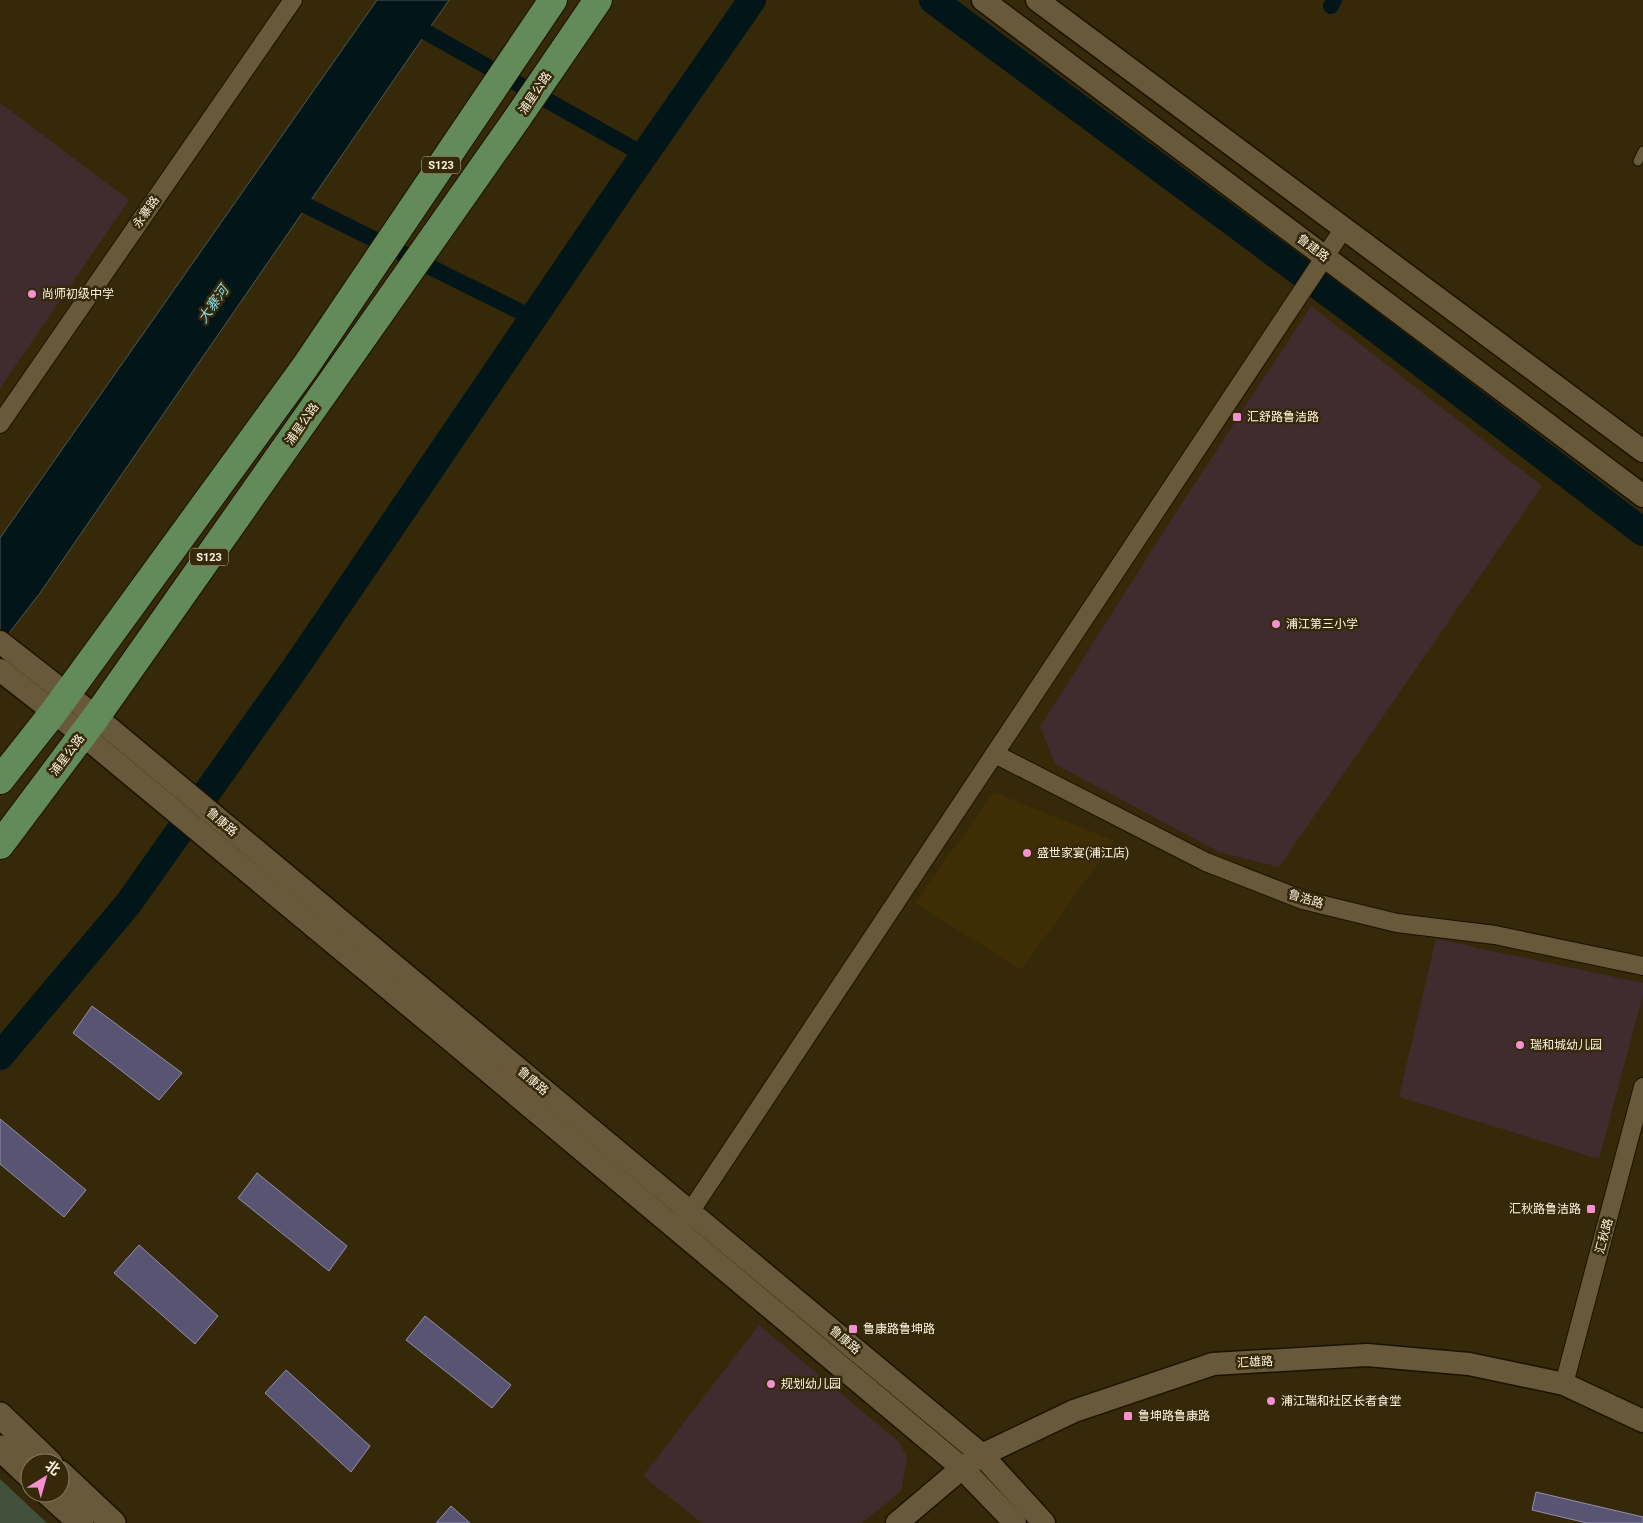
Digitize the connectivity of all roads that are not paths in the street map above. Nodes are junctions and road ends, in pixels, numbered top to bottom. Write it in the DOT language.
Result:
graph roads {
  1 [pos="293,0"];
  2 [pos="553,0"];
  3 [pos="598,0"];
  4 [pos="983,0"];
  5 [pos="1037,0"];
  6 [pos="1643,151"];
  7 [pos="1638,161"];
  8 [pos="1344,228"];
  9 [pos="1325,257"];
  10 [pos="0,424"];
  11 [pos="1643,451"];
  12 [pos="1643,496"];
  13 [pos="4,655"];
  14 [pos="59,704"];
  15 [pos="89,726"];
  16 [pos="994,754"];
  17 [pos="0,780"];
  18 [pos="4,837"];
  19 [pos="1643,966"];
  20 [pos="1643,1087"];
  21 [pos="691,1212"];
  22 [pos="677,1230"];
  23 [pos="1564,1384"];
  24 [pos="0,1415"];
  25 [pos="1643,1421"];
  26 [pos="0,1448"];
  27 [pos="40,1453"];
  28 [pos="982,1455"];
  29 [pos="20,1467"];
  30 [pos="962,1468"];
  31 [pos="70,1482"];
  32 [pos="59,1503"];
  33 [pos="80,1523"];
  34 [pos="113,1523"];
  35 [pos="898,1523"];
  36 [pos="1015,1523"];
  37 [pos="1044,1523"];
  1 -- 10 [label="street, 永寨路"];
  2 -- 14 [label="main road, S123"];
  3 -- 15 [label="main road, 浦星公路 / S123"];
  4 -- 9 [label="street, 鲁建路"];
  5 -- 8 [label="street"];
  6 -- 7 [label="lane"];
  8 -- 9 [label="street"];
  8 -- 11 [label="street"];
  9 -- 12 [label="street, 鲁建路"];
  9 -- 16 [label="street"];
  13 -- 14 [label="street, 鲁康路"];
  14 -- 15 [label="street, 鲁康路"];
  14 -- 17 [label="main road, S123"];
  15 -- 18 [label="main road, 浦星公路 / S123"];
  15 -- 21 [label="street, 鲁康路"];
  15 -- 22 [label="street, 鲁康路"];
  16 -- 19 [label="street, 鲁浩路"];
  16 -- 21 [label="street"];
  20 -- 23 [label="street, 汇秋路"];
  21 -- 22 [label="street"];
  21 -- 28 [label="street, 鲁康路"];
  22 -- 30 [label="street, 鲁康路"];
  23 -- 25 [label="street, 汇雄路"];
  23 -- 28 [label="street, 汇雄路"];
  24 -- 27 [label="main road"];
  26 -- 29 [label="main road"];
  28 -- 30 [label="street, 汇雄路"];
  28 -- 37 [label="street, 鲁康路"];
  30 -- 35 [label="street, 汇雄路"];
  30 -- 36 [label="street, 鲁康路"];
  31 -- 34 [label="main road"];
  32 -- 33 [label="main road"];
}
